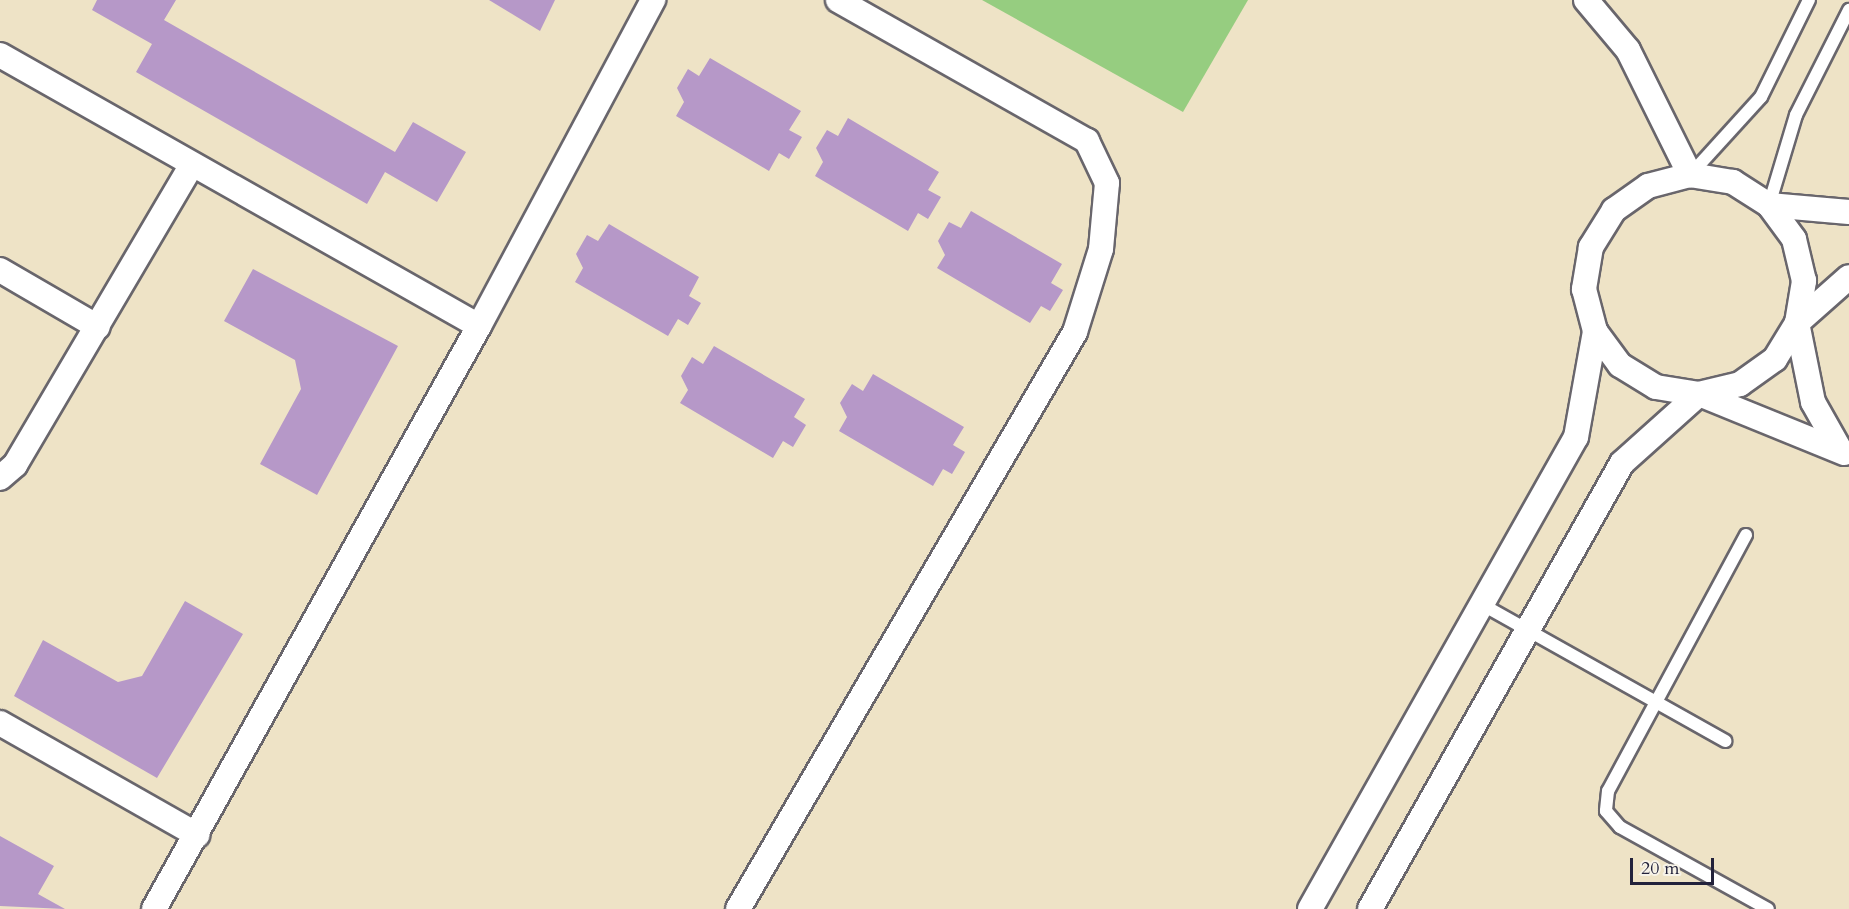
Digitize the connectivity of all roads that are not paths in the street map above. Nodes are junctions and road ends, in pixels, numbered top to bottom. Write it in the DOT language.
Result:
graph roads {
  1 [pos="653,0"];
  2 [pos="838,0"];
  3 [pos="1586,0"];
  4 [pos="1809,0"];
  5 [pos="1849,10"];
  6 [pos="0,55"];
  7 [pos="192,165"];
  8 [pos="1690,175"];
  9 [pos="1769,205"];
  10 [pos="1849,212"];
  11 [pos="0,270"];
  12 [pos="1849,277"];
  13 [pos="1797,323"];
  14 [pos="479,326"];
  15 [pos="99,327"];
  16 [pos="1595,331"];
  17 [pos="1699,394"];
  18 [pos="1845,453"];
  19 [pos="0,478"];
  20 [pos="1746,535"];
  21 [pos="1483,605"];
  22 [pos="1530,628"];
  23 [pos="1656,702"];
  24 [pos="0,723"];
  25 [pos="1725,741"];
  26 [pos="197,835"];
  27 [pos="154,909"];
  28 [pos="738,909"];
  29 [pos="1310,909"];
  30 [pos="1370,909"];
  31 [pos="1768,909"];
  1 -- 14 [label="street"];
  2 -- 28 [label="street"];
  3 -- 8 [label="street"];
  4 -- 8 [label="lane"];
  5 -- 9 [label="lane"];
  6 -- 7 [label="street"];
  7 -- 14 [label="street"];
  7 -- 15 [label="street"];
  8 -- 9 [label="street"];
  8 -- 16 [label="street"];
  9 -- 10 [label="street"];
  9 -- 13 [label="street"];
  11 -- 15 [label="street"];
  12 -- 13 [label="street"];
  13 -- 17 [label="street"];
  13 -- 18 [label="street"];
  14 -- 26 [label="street"];
  15 -- 19 [label="street"];
  16 -- 17 [label="street"];
  16 -- 21 [label="street"];
  17 -- 18 [label="street"];
  17 -- 22 [label="street"];
  20 -- 23 [label="lane"];
  21 -- 22 [label="lane"];
  21 -- 29 [label="street"];
  22 -- 23 [label="lane"];
  22 -- 30 [label="street"];
  23 -- 25 [label="lane"];
  23 -- 31 [label="lane"];
  24 -- 26 [label="street"];
  26 -- 27 [label="street"];
}
